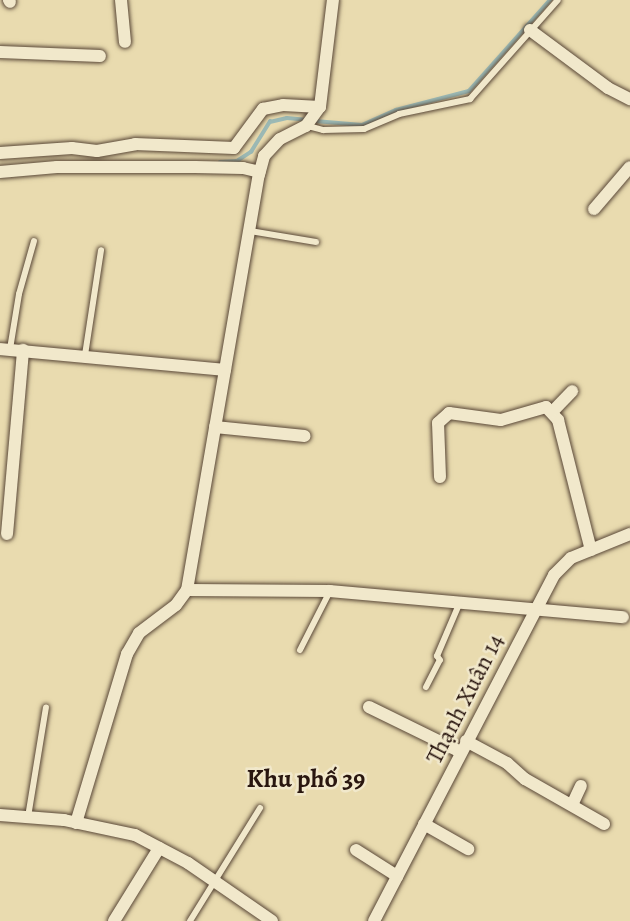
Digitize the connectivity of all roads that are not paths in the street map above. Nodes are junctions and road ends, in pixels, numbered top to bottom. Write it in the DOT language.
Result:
graph roads {
  1 [pos="121,0"];
  2 [pos="333,0"];
  3 [pos="558,0"];
  4 [pos="530,30"];
  5 [pos="125,42"];
  6 [pos="0,52"];
  7 [pos="100,56"];
  8 [pos="630,99"];
  9 [pos="320,107"];
  10 [pos="306,126"];
  11 [pos="0,153"];
  12 [pos="630,167"];
  13 [pos="0,172"];
  14 [pos="260,172"];
  15 [pos="594,209"];
  16 [pos="250,231"];
  17 [pos="33,241"];
  18 [pos="316,242"];
  19 [pos="101,250"];
  20 [pos="11,349"];
  21 [pos="85,355"];
  22 [pos="225,370"];
  23 [pos="572,391"];
  24 [pos="552,412"];
  25 [pos="215,427"];
  26 [pos="305,436"];
  27 [pos="440,477"];
  28 [pos="7,534"];
  29 [pos="630,534"];
  30 [pos="591,550"];
  31 [pos="187,590"];
  32 [pos="330,591"];
  33 [pos="460,602"];
  34 [pos="536,609"];
  35 [pos="623,617"];
  36 [pos="300,650"];
  37 [pos="426,687"];
  38 [pos="369,706"];
  39 [pos="46,707"];
  40 [pos="464,747"];
  41 [pos="581,786"];
  42 [pos="572,805"];
  43 [pos="260,808"];
  44 [pos="0,815"];
  45 [pos="27,817"];
  46 [pos="76,822"];
  47 [pos="424,824"];
  48 [pos="604,824"];
  49 [pos="159,848"];
  50 [pos="468,849"];
  51 [pos="356,850"];
  52 [pos="397,876"];
  53 [pos="215,883"];
  54 [pos="114,921"];
  55 [pos="190,921"];
  56 [pos="272,921"];
  57 [pos="374,921"];
  1 -- 5 [label="street"];
  2 -- 9 [label="street"];
  3 -- 4 [label="lane"];
  4 -- 8 [label="street"];
  4 -- 10 [label="lane"];
  6 -- 7 [label="street"];
  9 -- 10 [label="street"];
  9 -- 11 [label="street"];
  10 -- 14 [label="street"];
  12 -- 15 [label="street"];
  13 -- 14 [label="street"];
  14 -- 16 [label="street"];
  16 -- 18 [label="lane"];
  16 -- 22 [label="street"];
  17 -- 20 [label="lane"];
  19 -- 21 [label="lane"];
  20 -- 21 [label="street"];
  20 -- 28 [label="street"];
  21 -- 22 [label="street"];
  22 -- 25 [label="street"];
  23 -- 24 [label="street"];
  24 -- 27 [label="street"];
  24 -- 30 [label="street"];
  25 -- 26 [label="street"];
  25 -- 31 [label="street"];
  29 -- 30 [label="street, Thạnh Xuân 14"];
  30 -- 34 [label="street, Thạnh Xuân 14"];
  31 -- 32 [label="street"];
  31 -- 46 [label="street"];
  32 -- 33 [label="street"];
  32 -- 36 [label="lane"];
  33 -- 34 [label="street"];
  33 -- 37 [label="lane"];
  34 -- 35 [label="street"];
  34 -- 40 [label="street, Thạnh Xuân 14"];
  38 -- 40 [label="street"];
  39 -- 45 [label="lane"];
  40 -- 42 [label="street"];
  40 -- 47 [label="street, Thạnh Xuân 14"];
  41 -- 42 [label="street"];
  42 -- 48 [label="street"];
  43 -- 53 [label="lane"];
  44 -- 45 [label="street"];
  45 -- 46 [label="street"];
  46 -- 49 [label="street"];
  47 -- 50 [label="street"];
  47 -- 52 [label="street, Thạnh Xuân 14"];
  49 -- 53 [label="street"];
  49 -- 54 [label="street"];
  51 -- 52 [label="street"];
  52 -- 57 [label="street, Thạnh Xuân 14"];
  53 -- 55 [label="lane"];
  53 -- 56 [label="street"];
}
